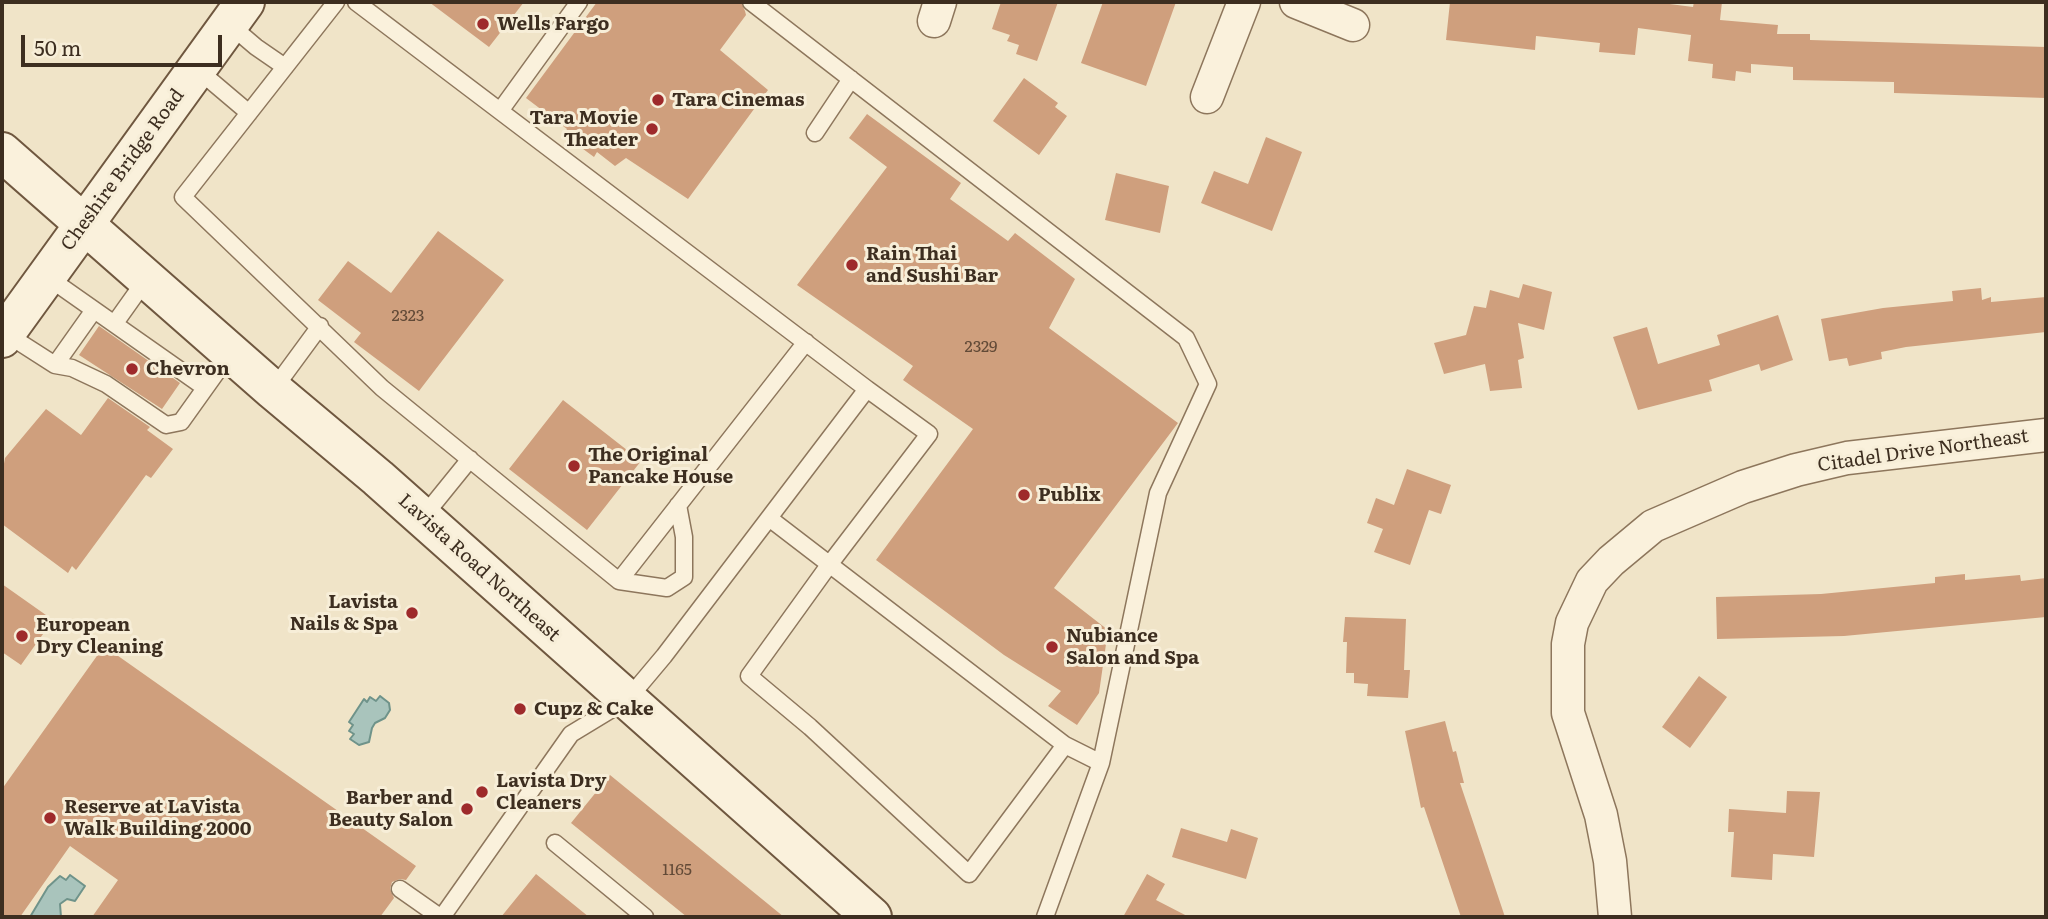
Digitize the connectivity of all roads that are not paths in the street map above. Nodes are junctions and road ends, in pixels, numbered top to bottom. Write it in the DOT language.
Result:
graph roads {
  1 [pos="336,2"];
  2 [pos="356,2"];
  3 [pos="579,2"];
  4 [pos="751,2"];
  5 [pos="1244,2"];
  6 [pos="1296,2"];
  7 [pos="237,13"];
  8 [pos="1353,25"];
  9 [pos="285,67"];
  10 [pos="197,69"];
  11 [pos="851,79"];
  12 [pos="1207,97"];
  13 [pos="500,111"];
  14 [pos="249,113"];
  15 [pos="815,133"];
  16 [pos="5,163"];
  17 [pos="84,223"];
  18 [pos="46,276"];
  19 [pos="147,278"];
  20 [pos="93,310"];
  21 [pos="10,320"];
  22 [pos="115,323"];
  23 [pos="320,326"];
  24 [pos="806,342"];
  25 [pos="231,352"];
  26 [pos="55,366"];
  27 [pos="204,387"];
  28 [pos="867,389"];
  29 [pos="273,390"];
  30 [pos="2046,435"];
  31 [pos="470,459"];
  32 [pos="678,505"];
  33 [pos="423,517"];
  34 [pos="769,518"];
  35 [pos="829,565"];
  36 [pos="619,581"];
  37 [pos="627,700"];
  38 [pos="1065,745"];
  39 [pos="1101,762"];
  40 [pos="555,843"];
  41 [pos="400,889"];
  42 [pos="441,917"];
  43 [pos="645,917"];
  44 [pos="872,917"];
  45 [pos="1045,917"];
  46 [pos="1615,917"];
  1 -- 9 [label="lane"];
  2 -- 13 [label="lane"];
  3 -- 13 [label="lane"];
  4 -- 11 [label="lane"];
  5 -- 12 [label="street"];
  6 -- 8 [label="street"];
  7 -- 9 [label="lane"];
  7 -- 10 [label="main road, Cheshire Bridge Road"];
  9 -- 14 [label="lane"];
  10 -- 14 [label="lane"];
  10 -- 17 [label="main road, Cheshire Bridge Road"];
  11 -- 15 [label="lane"];
  11 -- 39 [label="lane"];
  13 -- 24 [label="lane"];
  14 -- 23 [label="lane"];
  16 -- 17 [label="main road, Lavista Road Northeast"];
  17 -- 18 [label="main road, Cheshire Bridge Road"];
  17 -- 19 [label="main road, Lavista Road Northeast"];
  18 -- 20 [label="lane"];
  18 -- 21 [label="main road, Cheshire Bridge Road"];
  19 -- 22 [label="lane"];
  19 -- 25 [label="main road, Lavista Road Northeast"];
  20 -- 22 [label="lane"];
  20 -- 26 [label="lane"];
  21 -- 26 [label="lane"];
  22 -- 27 [label="lane"];
  23 -- 29 [label="lane"];
  23 -- 31 [label="lane"];
  24 -- 28 [label="lane"];
  24 -- 32 [label="lane"];
  25 -- 27 [label="lane"];
  25 -- 29 [label="main road, Lavista Road Northeast"];
  26 -- 27 [label="lane"];
  28 -- 34 [label="lane"];
  28 -- 35 [label="lane"];
  29 -- 33 [label="main road, Lavista Road Northeast"];
  30 -- 46 [label="street, Citadel Drive Northeast"];
  31 -- 33 [label="lane"];
  31 -- 36 [label="lane"];
  32 -- 36 [label="lane"];
  32 -- 36 [label="lane"];
  33 -- 37 [label="main road, Lavista Road Northeast"];
  34 -- 35 [label="lane"];
  34 -- 37 [label="lane"];
  35 -- 38 [label="lane"];
  35 -- 38 [label="lane"];
  37 -- 42 [label="lane"];
  37 -- 44 [label="main road, Lavista Road Northeast"];
  38 -- 39 [label="lane"];
  39 -- 45 [label="lane"];
  40 -- 43 [label="lane"];
  41 -- 42 [label="lane"];
}
